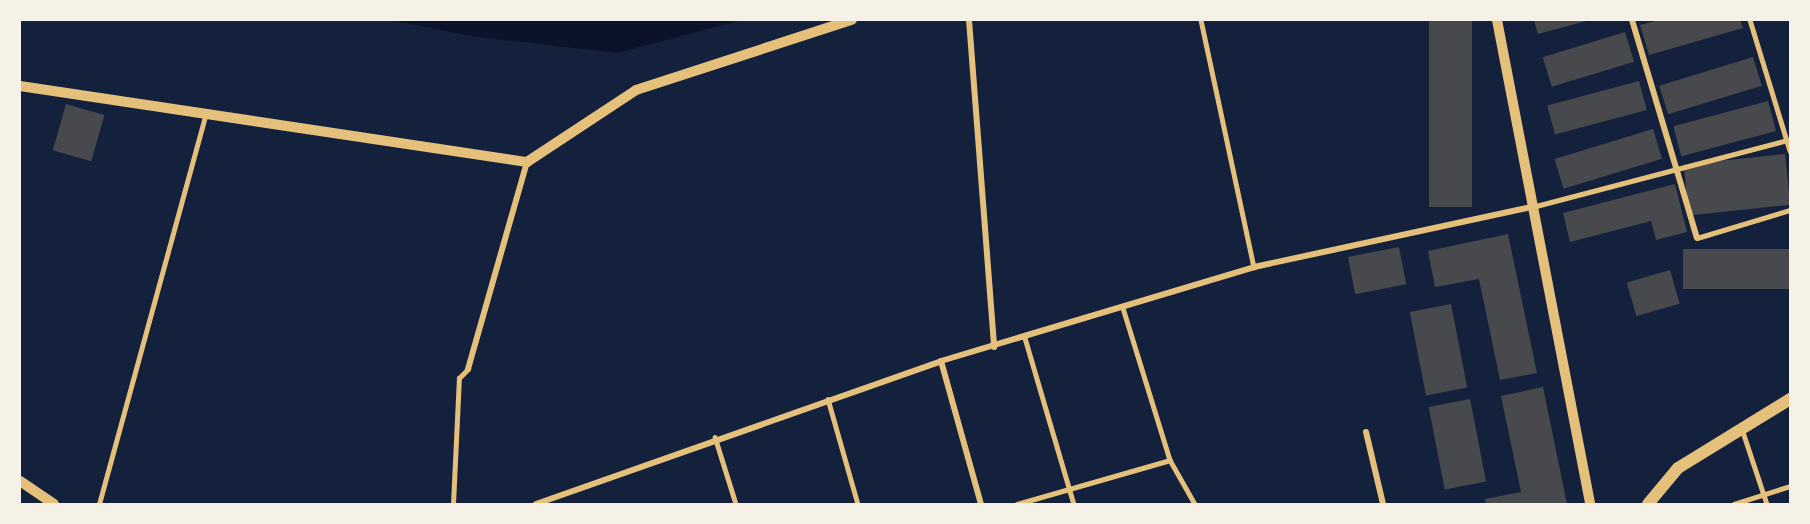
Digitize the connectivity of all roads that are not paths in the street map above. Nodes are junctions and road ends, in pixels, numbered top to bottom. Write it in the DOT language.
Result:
graph roads {
  1 [pos="852,20"];
  2 [pos="969,20"];
  3 [pos="1201,20"];
  4 [pos="1497,20"];
  5 [pos="1632,20"];
  6 [pos="1750,20"];
  7 [pos="20,86"];
  8 [pos="207,111"];
  9 [pos="1787,140"];
  10 [pos="1791,152"];
  11 [pos="527,162"];
  12 [pos="1677,170"];
  13 [pos="1536,206"];
  14 [pos="1791,210"];
  15 [pos="1697,238"];
  16 [pos="1254,267"];
  17 [pos="1123,308"];
  18 [pos="1025,338"];
  19 [pos="994,347"];
  20 [pos="941,361"];
  21 [pos="468,369"];
  22 [pos="828,399"];
  23 [pos="1791,399"];
  24 [pos="1742,429"];
  25 [pos="1366,432"];
  26 [pos="715,437"];
  27 [pos="1170,460"];
  28 [pos="20,481"];
  29 [pos="1791,486"];
  30 [pos="1070,489"];
  31 [pos="1764,494"];
  32 [pos="54,504"];
  33 [pos="99,504"];
  34 [pos="453,504"];
  35 [pos="536,504"];
  36 [pos="736,504"];
  37 [pos="858,504"];
  38 [pos="981,504"];
  39 [pos="1017,504"];
  40 [pos="1074,504"];
  41 [pos="1195,504"];
  42 [pos="1383,504"];
  43 [pos="1590,504"];
  44 [pos="1648,504"];
  45 [pos="1734,504"];
  46 [pos="1767,504"];
  1 -- 11 [label="street"];
  2 -- 19 [label="street"];
  3 -- 16 [label="lane"];
  4 -- 13 [label="street"];
  5 -- 12 [label="street"];
  6 -- 9 [label="lane"];
  7 -- 8 [label="street"];
  8 -- 11 [label="street"];
  8 -- 33 [label="lane"];
  9 -- 10 [label="lane"];
  9 -- 12 [label="lane"];
  11 -- 21 [label="street"];
  12 -- 13 [label="lane"];
  12 -- 15 [label="street"];
  13 -- 16 [label="street"];
  13 -- 43 [label="street"];
  14 -- 15 [label="lane"];
  16 -- 17 [label="street"];
  17 -- 18 [label="street"];
  17 -- 27 [label="lane"];
  18 -- 19 [label="street"];
  18 -- 30 [label="lane"];
  19 -- 20 [label="street"];
  20 -- 22 [label="street"];
  20 -- 38 [label="street"];
  21 -- 34 [label="lane"];
  22 -- 26 [label="street"];
  22 -- 37 [label="lane"];
  23 -- 24 [label="main road"];
  24 -- 31 [label="lane"];
  24 -- 44 [label="main road"];
  25 -- 42 [label="street"];
  26 -- 35 [label="street"];
  26 -- 36 [label="lane"];
  27 -- 30 [label="lane"];
  27 -- 41 [label="lane"];
  28 -- 32 [label="street"];
  29 -- 31 [label="lane"];
  30 -- 39 [label="lane"];
  30 -- 40 [label="lane"];
  31 -- 45 [label="lane"];
  31 -- 46 [label="lane"];
}
